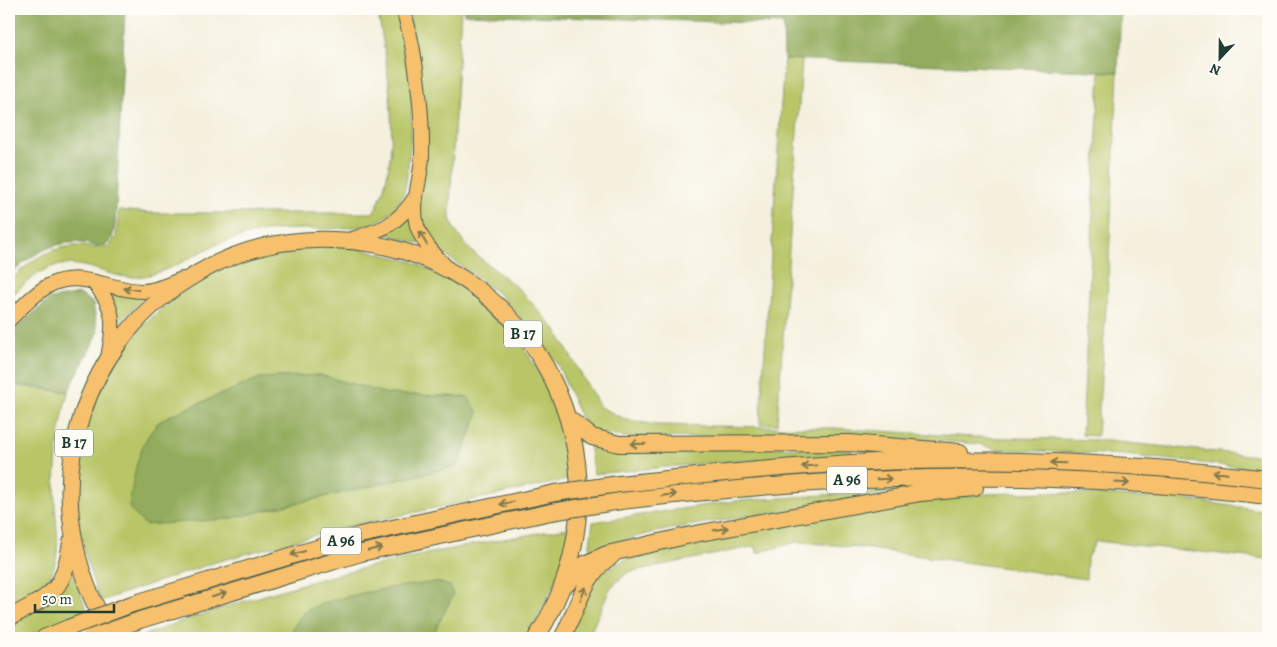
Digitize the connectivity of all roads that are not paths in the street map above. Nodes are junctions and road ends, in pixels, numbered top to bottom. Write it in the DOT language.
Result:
graph roads {
  1 [pos="404,9"];
  2 [pos="416,196"];
  3 [pos="349,240"];
  4 [pos="451,273"];
  5 [pos="194,275"];
  6 [pos="92,281"];
  7 [pos="9,320"];
  8 [pos="108,358"];
  9 [pos="568,418"];
  10 [pos="998,461"];
  11 [pos="1268,479"];
  12 [pos="1074,480"];
  13 [pos="620,492"];
  14 [pos="1268,496"];
  15 [pos="72,535"];
  16 [pos="622,551"];
  17 [pos="562,590"];
  18 [pos="9,618"];
  19 [pos="44,638"];
  20 [pos="90,638"];
  21 [pos="114,638"];
  22 [pos="536,638"];
  23 [pos="562,638"];
  1 -- 2 [label="main road, B 17"];
  2 -- 3 [label="main road, B 17"];
  4 -- 2 [label="main road, B 17, one-way"];
  3 -- 4 [label="highway, B 17"];
  3 -- 5 [label="highway, B 17"];
  4 -- 9 [label="highway, B 17"];
  5 -- 6 [label="main road, one-way"];
  5 -- 8 [label="highway, B 17"];
  6 -- 7 [label="main road"];
  6 -- 8 [label="main road"];
  8 -- 15 [label="highway, B 17"];
  10 -- 9 [label="highway, one-way"];
  9 -- 17 [label="highway, B 17"];
  11 -- 10 [label="highway, A 96, one-way"];
  10 -- 13 [label="highway, A 96, one-way"];
  13 -- 12 [label="highway, A 96, one-way"];
  12 -- 14 [label="highway, A 96, one-way"];
  16 -- 12 [label="highway, one-way"];
  13 -- 19 [label="highway, A 96, one-way, bridge"];
  20 -- 13 [label="highway, A 96, one-way, bridge"];
  15 -- 18 [label="highway"];
  15 -- 21 [label="highway, B 17"];
  16 -- 17 [label="highway"];
  23 -- 16 [label="highway, one-way"];
  17 -- 22 [label="highway, B 17"];
}
